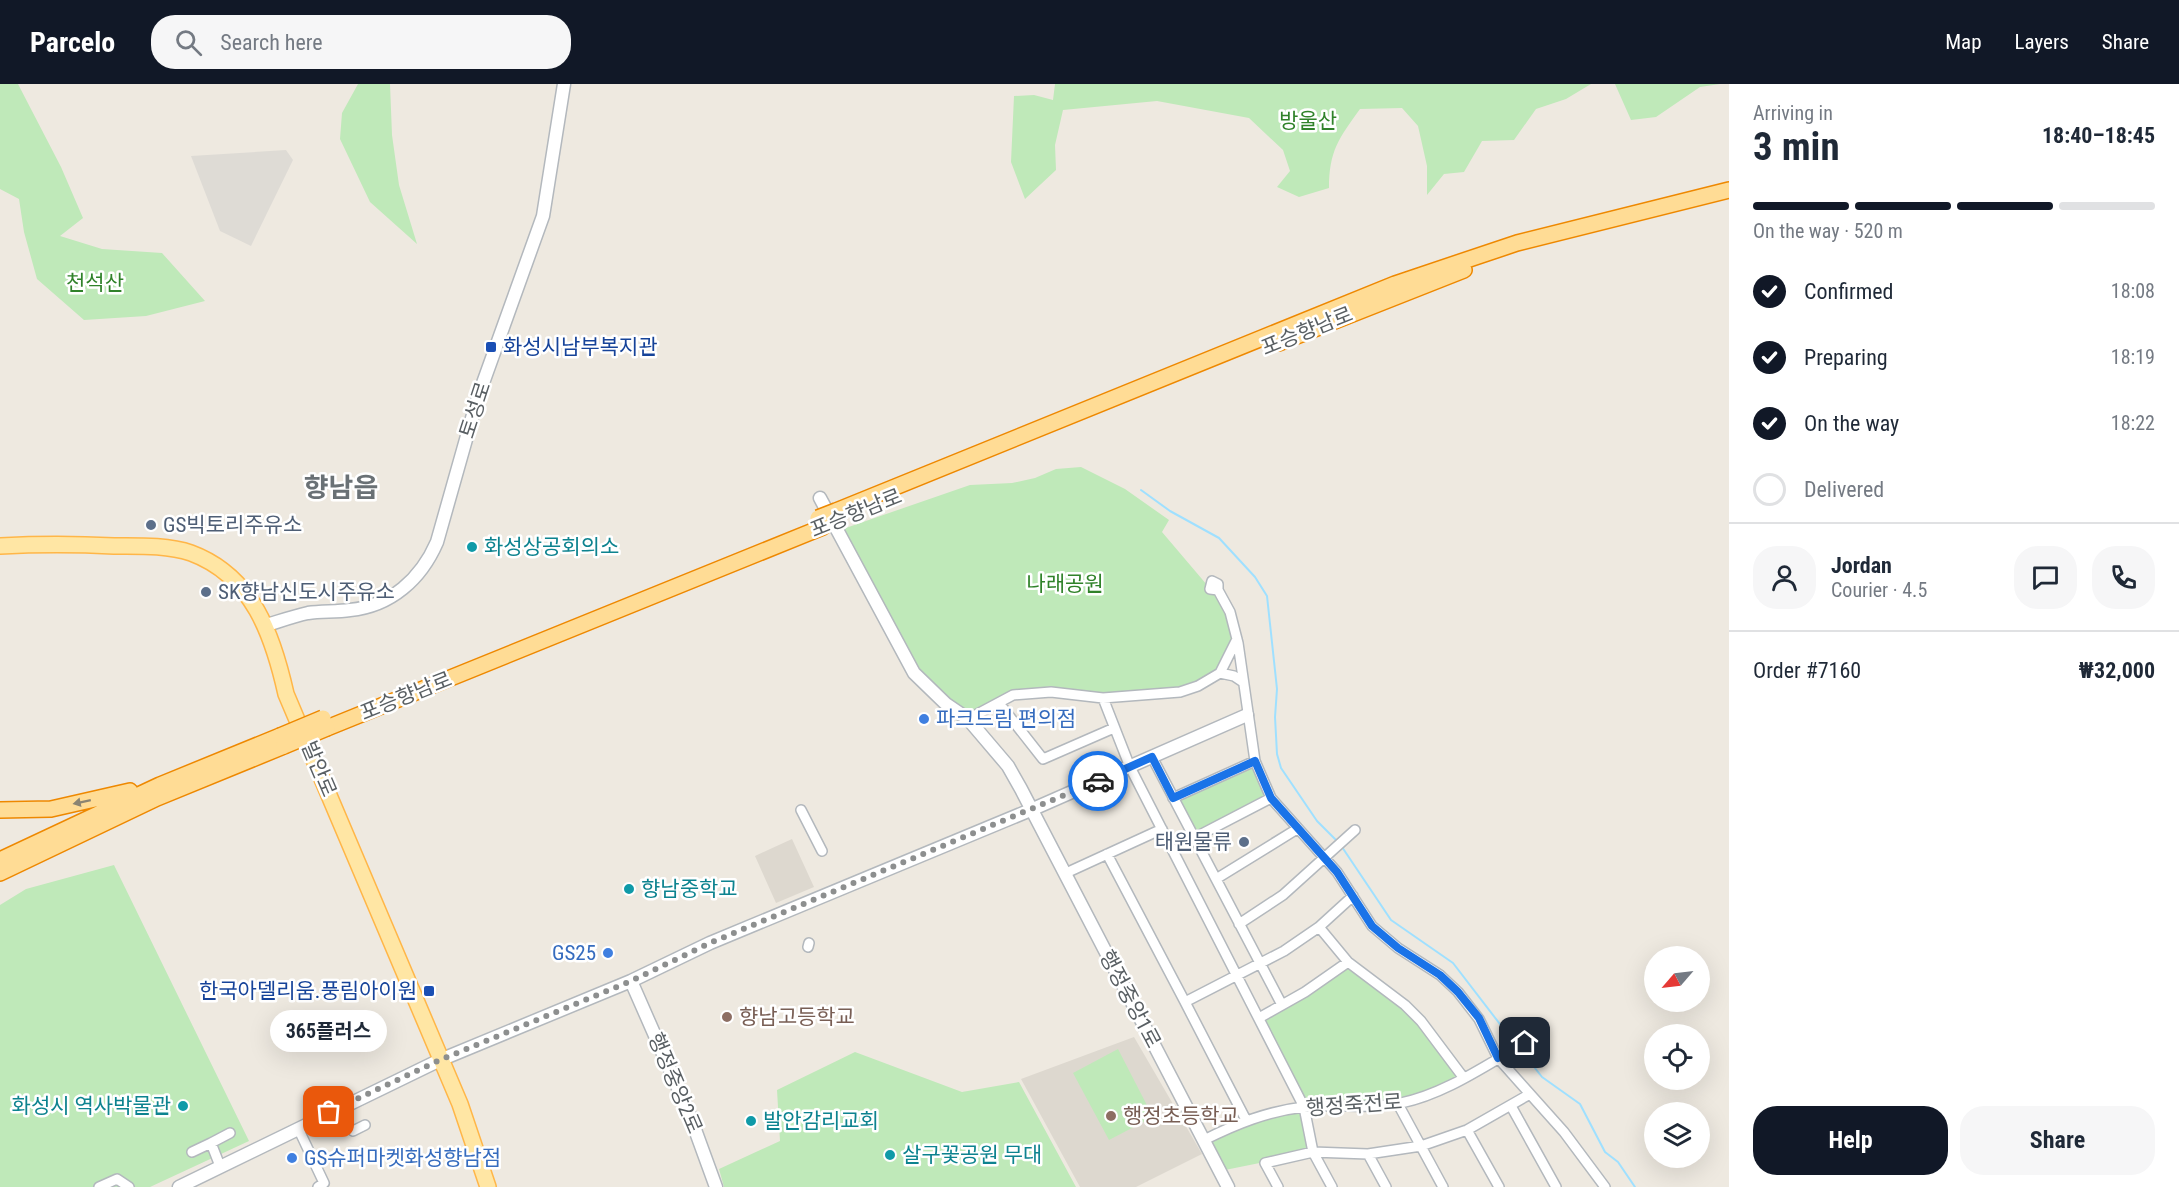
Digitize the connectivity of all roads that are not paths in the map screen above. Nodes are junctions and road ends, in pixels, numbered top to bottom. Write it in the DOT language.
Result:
graph roads {
  1 [pos="564,84"];
  2 [pos="1729,190"];
  3 [pos="1729,200"];
  4 [pos="1607,224"];
  5 [pos="820,498"];
  6 [pos="0,546"];
  7 [pos="1218,590"];
  8 [pos="267,626"];
  9 [pos="1237,639"];
  10 [pos="1220,673"];
  11 [pos="1243,682"];
  12 [pos="1103,698"];
  13 [pos="999,703"];
  14 [pos="1247,715"];
  15 [pos="968,719"];
  16 [pos="1114,728"];
  17 [pos="282,741"];
  18 [pos="1152,757"];
  19 [pos="1255,761"];
  20 [pos="1130,767"];
  21 [pos="160,785"];
  22 [pos="1173,798"];
  23 [pos="1271,798"];
  24 [pos="1033,809"];
  25 [pos="0,810"];
  26 [pos="801,810"];
  27 [pos="1162,829"];
  28 [pos="1297,829"];
  29 [pos="1355,830"];
  30 [pos="1194,838"];
  31 [pos="822,851"];
  32 [pos="40,852"];
  33 [pos="1107,854"];
  34 [pos="1324,859"];
  35 [pos="0,860"];
  36 [pos="0,873"];
  37 [pos="1066,873"];
  38 [pos="1216,879"];
  39 [pos="0,884"];
  40 [pos="1353,896"];
  41 [pos="1239,924"];
  42 [pos="1319,927"];
  43 [pos="1348,962"];
  44 [pos="1260,964"];
  45 [pos="1237,976"];
  46 [pos="631,981"];
  47 [pos="1185,1002"];
  48 [pos="1282,1005"];
  49 [pos="1258,1018"];
  50 [pos="1521,1045"];
  51 [pos="1498,1058"];
  52 [pos="440,1060"];
  53 [pos="1463,1077"];
  54 [pos="1530,1094"];
  55 [pos="1398,1104"];
  56 [pos="1511,1106"];
  57 [pos="1304,1107"];
  58 [pos="1246,1120"];
  59 [pos="365,1125"];
  60 [pos="298,1128"];
  61 [pos="1467,1130"];
  62 [pos="353,1131"];
  63 [pos="230,1133"];
  64 [pos="1204,1140"];
  65 [pos="210,1143"];
  66 [pos="1421,1146"];
  67 [pos="192,1152"];
  68 [pos="1313,1152"];
  69 [pos="1368,1154"];
  70 [pos="220,1166"];
  71 [pos="99,1187"];
  72 [pos="129,1187"];
  73 [pos="179,1187"];
  74 [pos="318,1187"];
  75 [pos="488,1187"];
  76 [pos="716,1187"];
  77 [pos="1228,1187"];
  78 [pos="1278,1187"];
  79 [pos="1332,1187"];
  80 [pos="1386,1187"];
  81 [pos="1443,1187"];
  82 [pos="1499,1187"];
  83 [pos="1556,1187"];
  84 [pos="1605,1187"];
  1 -- 8 [label="street, 토성로"];
  2 -- 4 [label="highway, 포승향남로"];
  3 -- 4 [label="highway, 포승향남로"];
  4 -- 17 [label="highway, 포승향남로, bridge"];
  5 -- 15 [label="street, 행정중앙1로"];
  6 -- 8 [label="main road, 발안로"];
  7 -- 9 [label="street"];
  8 -- 52 [label="main road, 발안로"];
  9 -- 10 [label="street"];
  9 -- 11 [label="street"];
  10 -- 11 [label="street"];
  10 -- 12 [label="street"];
  11 -- 14 [label="street"];
  12 -- 13 [label="street"];
  12 -- 16 [label="street"];
  13 -- 15 [label="street"];
  13 -- 16 [label="street"];
  14 -- 18 [label="street"];
  14 -- 19 [label="street"];
  15 -- 24 [label="street, 행정중앙1로"];
  16 -- 20 [label="street"];
  17 -- 21 [label="highway, 포승향남로"];
  17 -- 32 [label="highway, 포승향남로"];
  18 -- 20 [label="street"];
  18 -- 22 [label="street"];
  19 -- 22 [label="street"];
  19 -- 23 [label="street"];
  20 -- 24 [label="street"];
  20 -- 27 [label="street"];
  21 -- 25 [label="highway, one-way"];
  21 -- 35 [label="highway, 포승향남로"];
  22 -- 30 [label="street"];
  23 -- 28 [label="street"];
  23 -- 30 [label="street"];
  24 -- 37 [label="street, 행정중앙1로"];
  24 -- 46 [label="street"];
  26 -- 31 [label="street"];
  27 -- 33 [label="street"];
  27 -- 45 [label="street"];
  28 -- 34 [label="street"];
  28 -- 38 [label="street"];
  29 -- 34 [label="street"];
  30 -- 38 [label="street"];
  32 -- 36 [label="highway, 포승향남로"];
  32 -- 39 [label="highway"];
  33 -- 37 [label="street"];
  33 -- 47 [label="street"];
  34 -- 40 [label="street"];
  34 -- 41 [label="street"];
  37 -- 64 [label="street, 행정중앙1로"];
  38 -- 41 [label="street"];
  40 -- 42 [label="street"];
  40 -- 51 [label="street"];
  41 -- 44 [label="street"];
  42 -- 43 [label="street"];
  42 -- 44 [label="street"];
  43 -- 48 [label="street"];
  43 -- 53 [label="street"];
  44 -- 45 [label="street"];
  44 -- 48 [label="street"];
  45 -- 47 [label="street"];
  45 -- 49 [label="street"];
  46 -- 52 [label="street"];
  46 -- 76 [label="street, 행정중앙2로"];
  47 -- 58 [label="street"];
  48 -- 49 [label="street"];
  49 -- 57 [label="street"];
  50 -- 51 [label="street, 행정죽전로"];
  51 -- 53 [label="street, 행정죽전로"];
  51 -- 54 [label="street"];
  52 -- 60 [label="street"];
  52 -- 75 [label="main road, 발안로"];
  53 -- 55 [label="street, 행정죽전로"];
  54 -- 56 [label="street"];
  54 -- 84 [label="street"];
  55 -- 57 [label="street, 행정죽전로"];
  55 -- 66 [label="street"];
  56 -- 61 [label="street"];
  56 -- 83 [label="street"];
  57 -- 58 [label="street, 행정죽전로"];
  57 -- 68 [label="street"];
  58 -- 64 [label="street, 행정죽전로"];
  59 -- 62 [label="street"];
  60 -- 70 [label="street"];
  60 -- 74 [label="street"];
  61 -- 66 [label="street"];
  61 -- 82 [label="street"];
  63 -- 65 [label="street"];
  64 -- 77 [label="street, 행정중앙1로"];
  65 -- 67 [label="street"];
  65 -- 70 [label="street"];
  66 -- 69 [label="street"];
  66 -- 81 [label="street"];
  68 -- 69 [label="street"];
  68 -- 78 [label="street"];
  68 -- 79 [label="street"];
  69 -- 80 [label="street"];
  70 -- 73 [label="street"];
  71 -- 72 [label="street"];
}
